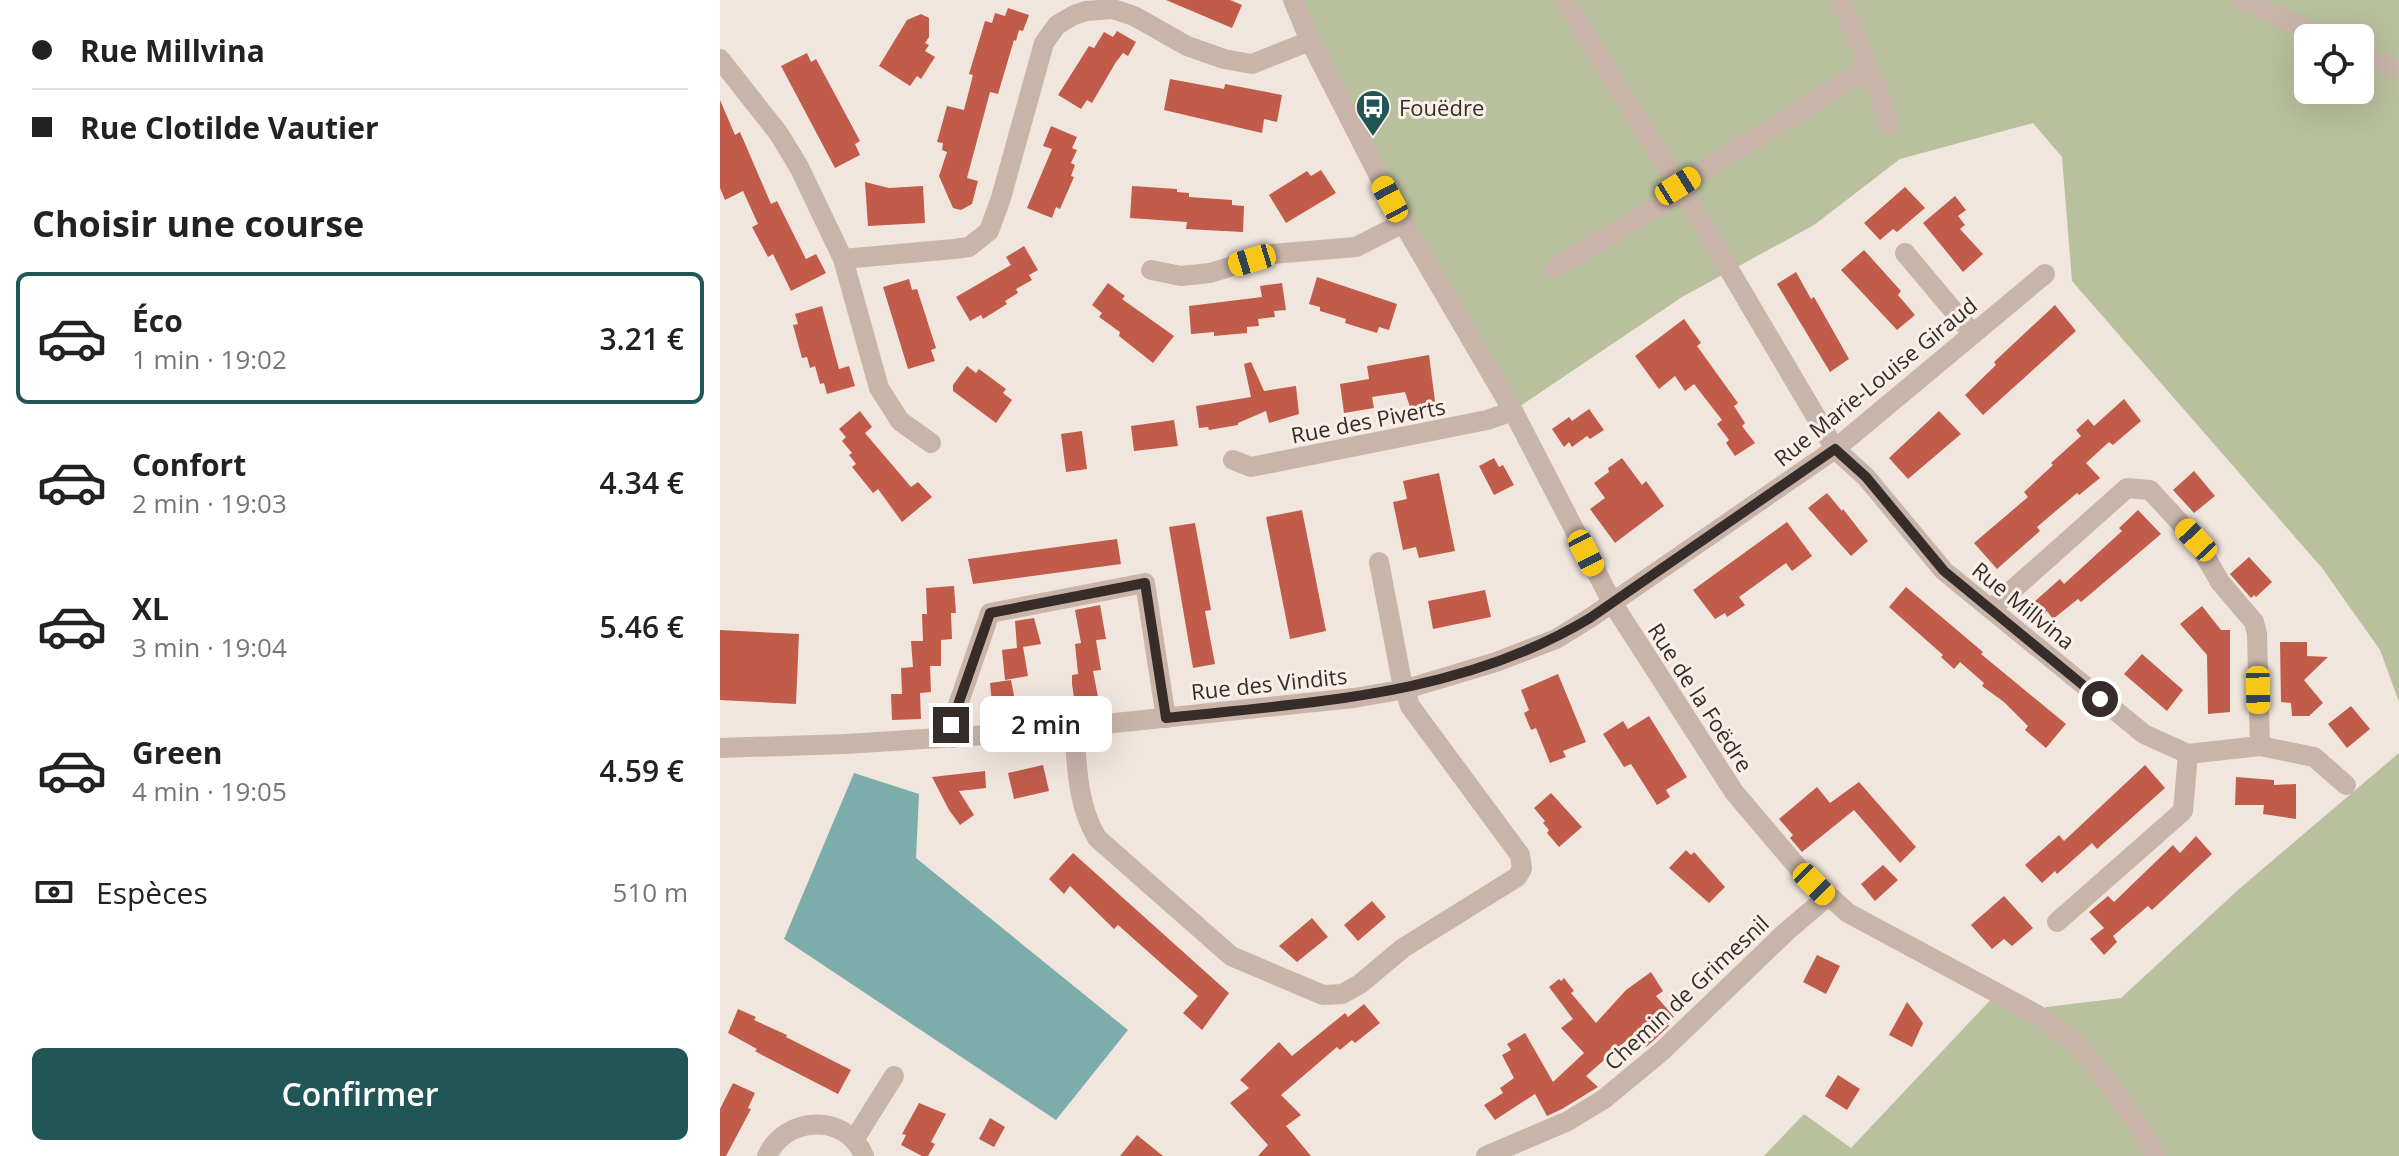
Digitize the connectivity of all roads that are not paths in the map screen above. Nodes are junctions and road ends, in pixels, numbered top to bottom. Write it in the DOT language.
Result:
graph roads {
  1 [pos="1293,0"];
  2 [pos="1564,0"];
  3 [pos="1840,0"];
  4 [pos="2241,0"];
  5 [pos="2295,24"];
  6 [pos="1310,41"];
  7 [pos="720,59"];
  8 [pos="2374,59"];
  9 [pos="1868,68"];
  10 [pos="2399,71"];
  11 [pos="1890,126"];
  12 [pos="1680,189"];
  13 [pos="1403,223"];
  14 [pos="1905,253"];
  15 [pos="843,259"];
  16 [pos="1554,268"];
  17 [pos="1151,270"];
  18 [pos="2045,274"];
  19 [pos="1973,334"];
  20 [pos="1513,411"];
  21 [pos="931,443"];
  22 [pos="1835,449"];
  23 [pos="1233,460"];
  24 [pos="1379,562"];
  25 [pos="1613,604"];
  26 [pos="1991,609"];
  27 [pos="1406,689"];
  28 [pos="1166,718"];
  29 [pos="1074,728"];
  30 [pos="953,738"];
  31 [pos="2260,746"];
  32 [pos="720,748"];
  33 [pos="2188,754"];
  34 [pos="2346,785"];
  35 [pos="1827,897"];
  36 [pos="2057,922"];
  37 [pos="894,1076"];
  38 [pos="859,1148"];
  39 [pos="769,1151"];
  40 [pos="1486,1156"];
  41 [pos="2155,1156"];
  1 -- 6 [label="street, Rue de la Foëdre"];
  2 -- 12 [label="street, Rue Millvina"];
  3 -- 9 [label="street"];
  4 -- 5 [label="street"];
  6 -- 13 [label="street, Rue de la Foëdre"];
  6 -- 15 [label="street"];
  7 -- 15 [label="street"];
  8 -- 10 [label="street"];
  9 -- 11 [label="street"];
  9 -- 12 [label="street"];
  12 -- 16 [label="street"];
  12 -- 22 [label="street, Rue Millvina"];
  13 -- 17 [label="street"];
  13 -- 20 [label="street, Rue de la Foëdre"];
  14 -- 19 [label="street"];
  15 -- 21 [label="street"];
  18 -- 19 [label="street, Rue Marie-Louise Giraud"];
  19 -- 22 [label="street, Rue Marie-Louise Giraud"];
  20 -- 23 [label="street, Rue des Piverts"];
  20 -- 25 [label="street, Rue de la Foëdre"];
  22 -- 25 [label="street, Rue Marie-Louise Giraud"];
  22 -- 26 [label="street, Rue Millvina"];
  24 -- 27 [label="street"];
  25 -- 27 [label="street, Rue des Vindits"];
  25 -- 35 [label="street, Rue de la Foëdre"];
  26 -- 31 [label="street"];
  26 -- 33 [label="street, Rue Millvina"];
  27 -- 28 [label="street, Rue des Vindits"];
  27 -- 29 [label="street"];
  28 -- 29 [label="street, Rue des Vindits"];
  28 -- 30 [label="street"];
  29 -- 30 [label="street, Rue des Vindits"];
  30 -- 32 [label="street, Rue des Vindits"];
  31 -- 33 [label="street"];
  31 -- 34 [label="street"];
  33 -- 36 [label="street"];
  35 -- 40 [label="street, Chemin de Grimesnil"];
  35 -- 41 [label="street, Rue de la Foëdre"];
  37 -- 38 [label="street"];
  38 -- 39 [label="street"];
}
